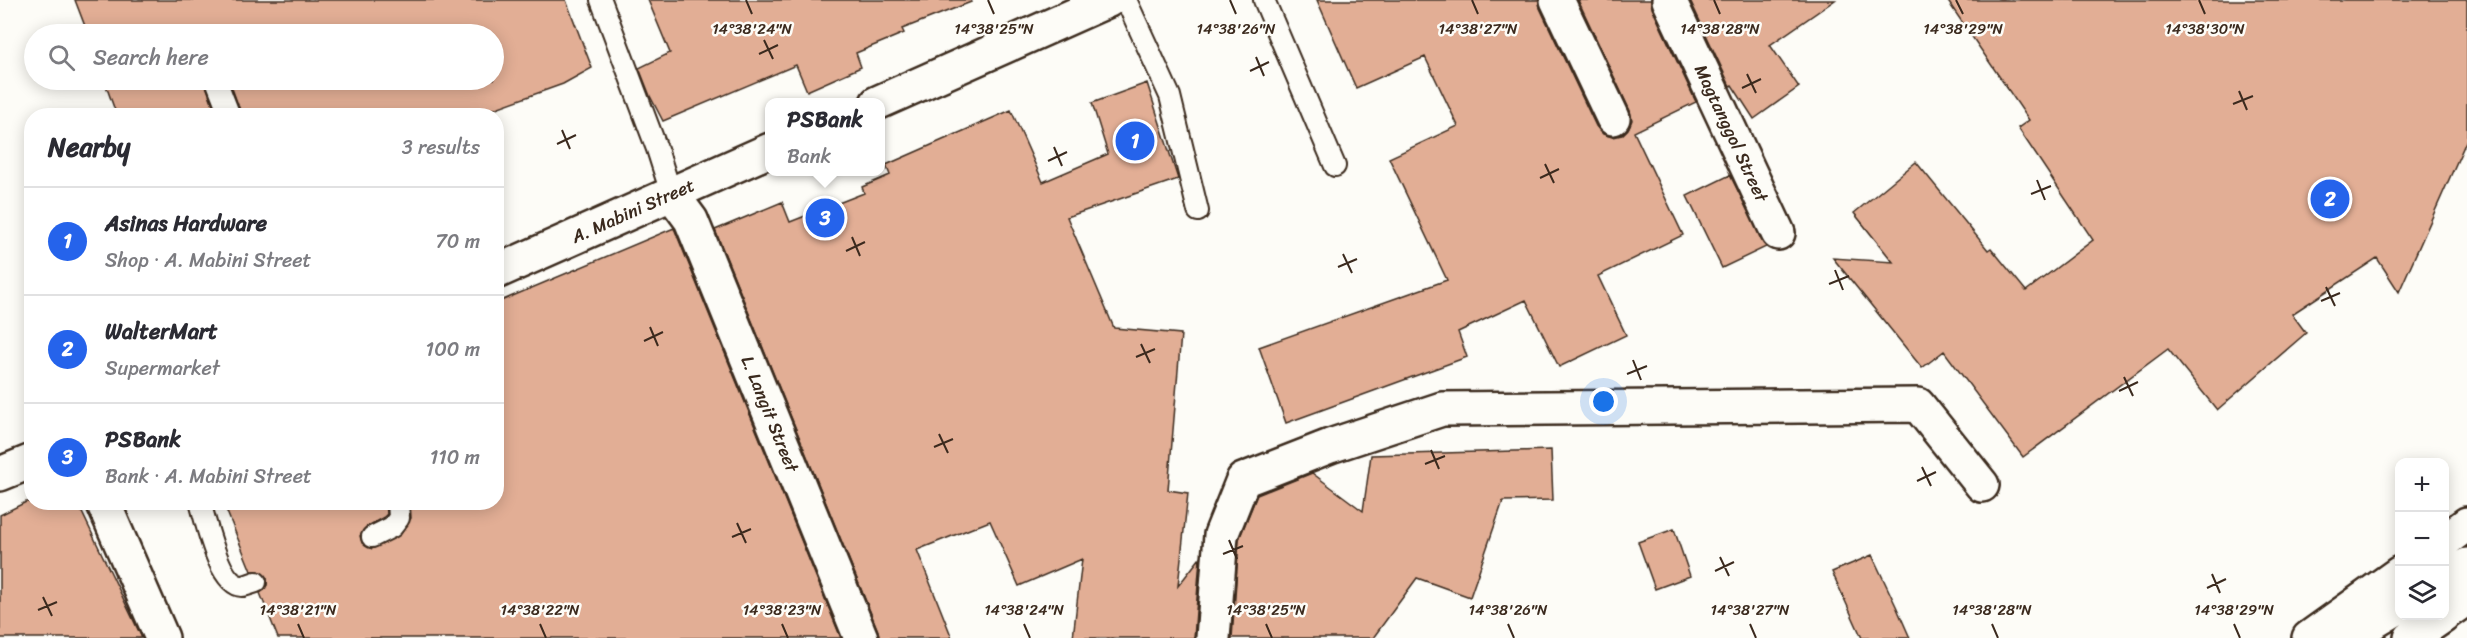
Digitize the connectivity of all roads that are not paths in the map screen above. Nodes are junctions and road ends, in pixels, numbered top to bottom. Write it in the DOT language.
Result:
graph roads {
  1 [pos="601,0"];
  2 [pos="1126,0"];
  3 [pos="1264,0"];
  4 [pos="1557,0"];
  5 [pos="1669,0"];
  6 [pos="1096,3"];
  7 [pos="220,90"];
  8 [pos="885,98"];
  9 [pos="227,108"];
  10 [pos="1612,118"];
  11 [pos="765,152"];
  12 [pos="1335,166"];
  13 [pos="671,194"];
  14 [pos="1198,211"];
  15 [pos="1778,233"];
  16 [pos="504,268"];
  17 [pos="24,464"];
  18 [pos="0,474"];
  19 [pos="1982,486"];
  20 [pos="106,510"];
  21 [pos="203,510"];
  22 [pos="398,510"];
  23 [pos="2467,524"];
  24 [pos="372,537"];
  25 [pos="2449,537"];
  26 [pos="2467,565"];
  27 [pos="2449,576"];
  28 [pos="2395,577"];
  29 [pos="256,582"];
  30 [pos="2467,598"];
  31 [pos="2395,609"];
  32 [pos="2449,611"];
  33 [pos="2437,620"];
  34 [pos="162,638"];
  35 [pos="861,638"];
  36 [pos="1213,638"];
  37 [pos="2309,638"];
  38 [pos="2347,638"];
  39 [pos="2411,638"];
  1 -- 13 [label="lane"];
  2 -- 14 [label="lane"];
  3 -- 12 [label="lane"];
  4 -- 10 [label="main road"];
  5 -- 15 [label="main road, Magtanggol Street"];
  6 -- 8 [label="main road"];
  7 -- 9 [label="lane"];
  11 -- 13 [label="main road, A. Mabini Street"];
  13 -- 16 [label="main road, A. Mabini Street"];
  13 -- 35 [label="main road, L. Langit Street"];
  17 -- 18 [label="main road"];
  19 -- 36 [label="main road"];
  20 -- 34 [label="main road"];
  21 -- 29 [label="lane"];
  22 -- 24 [label="lane"];
  23 -- 25 [label="main road"];
  26 -- 27 [label="main road"];
  28 -- 37 [label="main road"];
  30 -- 32 [label="main road"];
  31 -- 38 [label="main road"];
  33 -- 39 [label="main road"];
}
